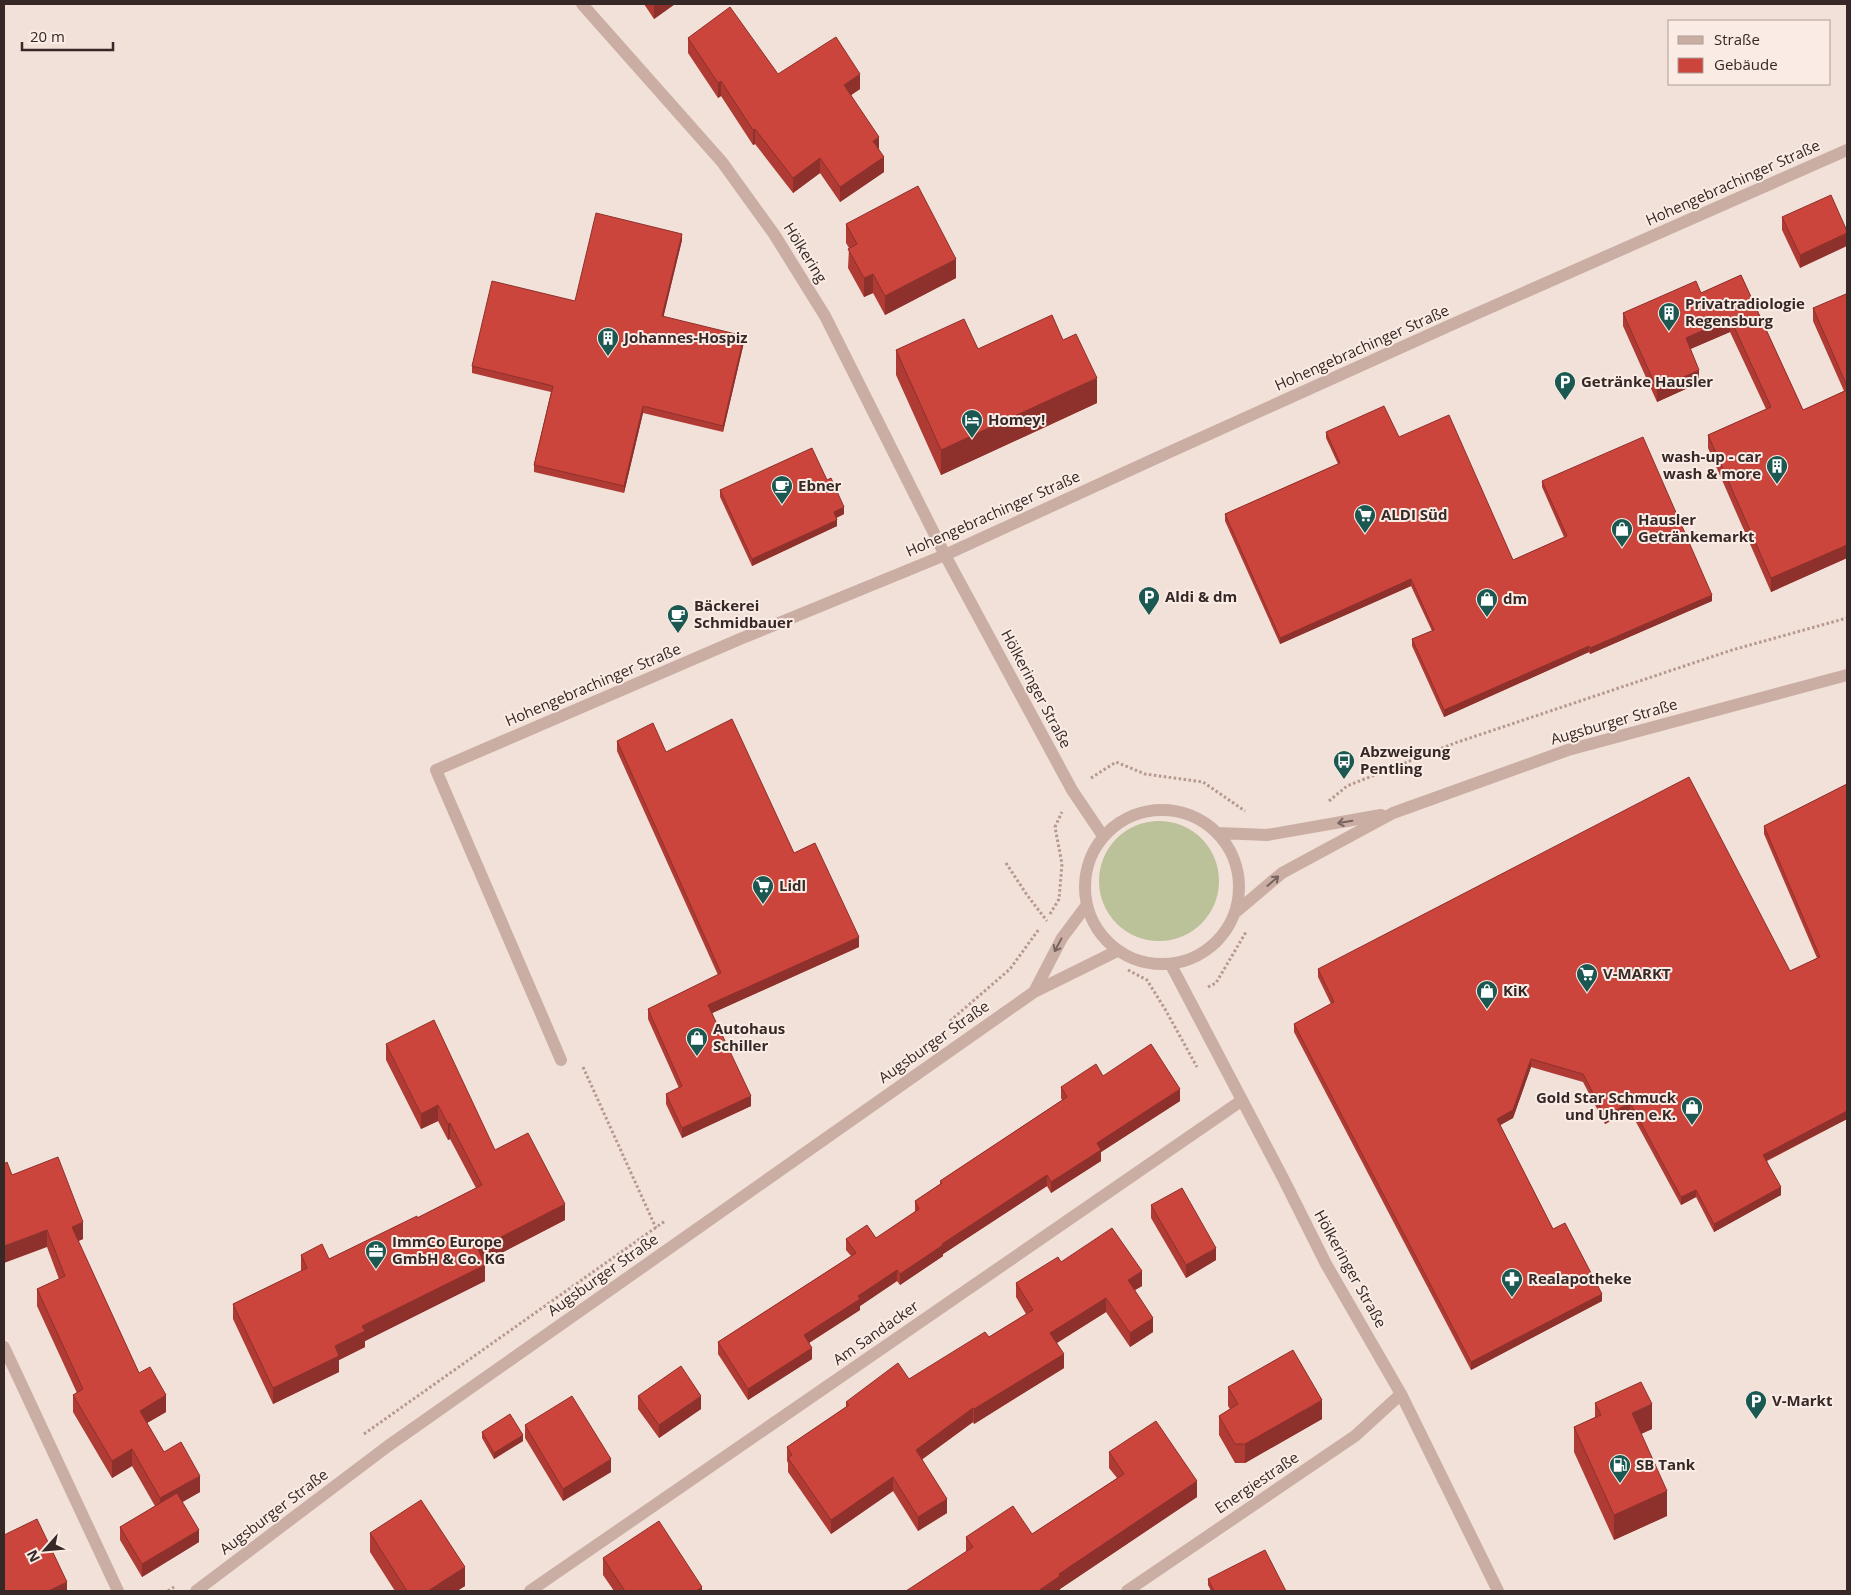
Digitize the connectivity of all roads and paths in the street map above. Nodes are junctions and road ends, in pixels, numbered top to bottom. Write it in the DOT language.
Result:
graph roads {
  1 [pos="582,4"];
  2 [pos="1847,150"];
  3 [pos="945,555"];
  4 [pos="1847,618"];
  5 [pos="1847,674"];
  6 [pos="1072,790"];
  7 [pos="1328,802"];
  8 [pos="1246,812"];
  9 [pos="1393,813"];
  10 [pos="1218,833"];
  11 [pos="1103,836"];
  12 [pos="1006,863"];
  13 [pos="1086,906"];
  14 [pos="1236,912"];
  15 [pos="1117,951"];
  16 [pos="1170,965"];
  17 [pos="1034,992"];
  18 [pos="560,1060"];
  19 [pos="1241,1100"];
  20 [pos="656,1228"];
  21 [pos="4,1347"];
  22 [pos="1401,1394"];
  23 [pos="118,1591"];
  24 [pos="196,1591"];
  25 [pos="530,1591"];
  26 [pos="1127,1591"];
  27 [pos="1498,1591"];
  1 -- 3 [label="street, Hölkering"];
  2 -- 3 [label="street, Hohengebrachinger Straße"];
  3 -- 6 [label="street, Hölkeringer Straße"];
  3 -- 18 [label="street, Hohengebrachinger Straße"];
  4 -- 7 [label="path"];
  5 -- 9 [label="street, Augsburger Straße"];
  6 -- 8 [label="path"];
  6 -- 11 [label="street, Hölkeringer Straße"];
  6 -- 12 [label="path"];
  9 -- 10 [label="street, Augsburger Straße, one-way"];
  14 -- 9 [label="street, Augsburger Straße, one-way"];
  10 -- 11 [label="street"];
  10 -- 14 [label="street"];
  11 -- 13 [label="street"];
  13 -- 15 [label="street"];
  13 -- 17 [label="street, Augsburger Straße, one-way"];
  14 -- 16 [label="street"];
  15 -- 16 [label="street"];
  15 -- 17 [label="street, Augsburger Straße"];
  16 -- 19 [label="street, Hölkeringer Straße"];
  17 -- 24 [label="street, Augsburger Straße"];
  18 -- 20 [label="path"];
  19 -- 22 [label="street, Hölkeringer Straße"];
  19 -- 25 [label="street, Am Sandacker"];
  21 -- 23 [label="street"];
  22 -- 26 [label="street, Energiestraße"];
  22 -- 27 [label="street, Hölkeringer Straße"];
}
